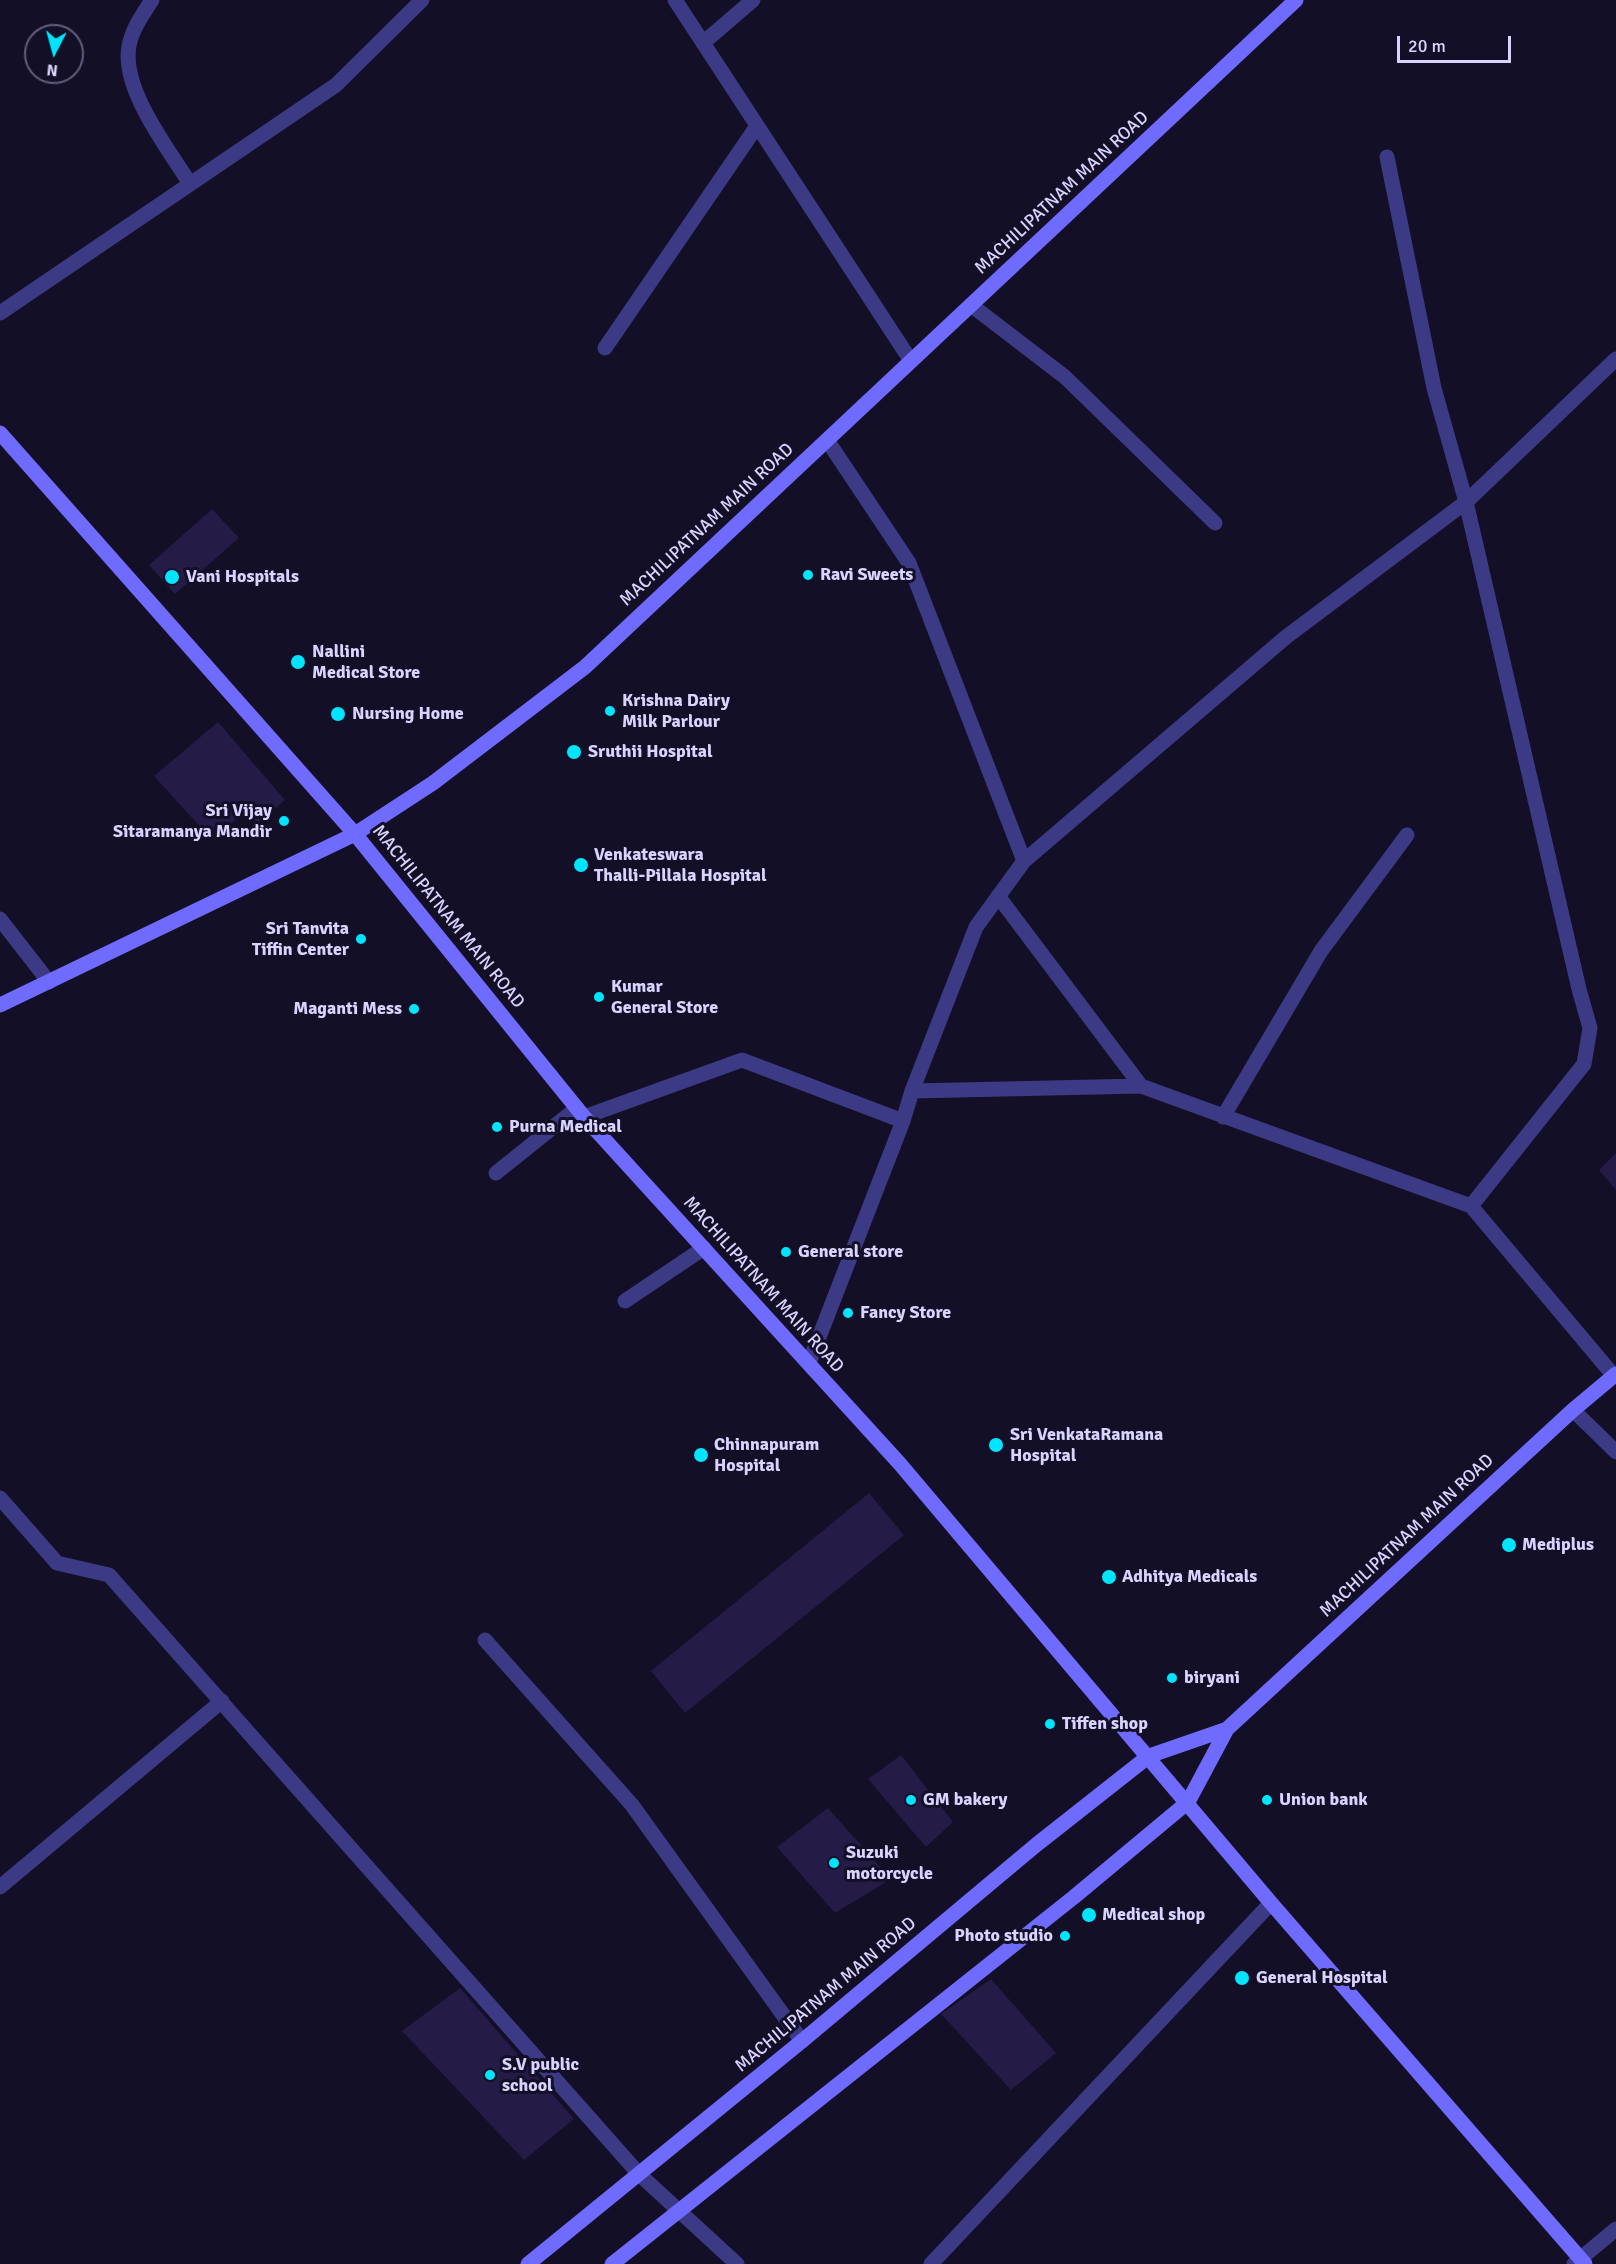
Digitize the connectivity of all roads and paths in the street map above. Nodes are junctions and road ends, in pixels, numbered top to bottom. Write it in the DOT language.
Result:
graph roads {
  1 [pos="152,0"];
  2 [pos="422,0"];
  3 [pos="675,0"];
  4 [pos="753,0"];
  5 [pos="1296,0"];
  6 [pos="703,43"];
  7 [pos="757,126"];
  8 [pos="1386,157"];
  9 [pos="190,184"];
  10 [pos="971,305"];
  11 [pos="0,313"];
  12 [pos="605,348"];
  13 [pos="1616,359"];
  14 [pos="911,361"];
  15 [pos="0,433"];
  16 [pos="827,440"];
  17 [pos="1466,502"];
  18 [pos="1215,523"];
  19 [pos="355,834"];
  20 [pos="1407,835"];
  21 [pos="1024,861"];
  22 [pos="998,896"];
  23 [pos="0,919"];
  24 [pos="49,982"];
  25 [pos="0,1005"];
  26 [pos="1141,1086"];
  27 [pos="912,1091"];
  28 [pos="580,1112"];
  29 [pos="1223,1117"];
  30 [pos="903,1121"];
  31 [pos="496,1173"];
  32 [pos="1471,1206"];
  33 [pos="704,1248"];
  34 [pos="625,1301"];
  35 [pos="809,1363"];
  36 [pos="1615,1375"];
  37 [pos="1573,1410"];
  38 [pos="1616,1452"];
  39 [pos="0,1498"];
  40 [pos="485,1640"];
  41 [pos="222,1701"];
  42 [pos="1227,1729"];
  43 [pos="1149,1756"];
  44 [pos="1188,1802"];
  45 [pos="0,1887"];
  46 [pos="1271,1903"];
  47 [pos="802,2041"];
  48 [pos="639,2174"];
  49 [pos="679,2210"];
  50 [pos="1616,2229"];
  51 [pos="1580,2262"];
  52 [pos="528,2264"];
  53 [pos="612,2264"];
  54 [pos="737,2264"];
  55 [pos="931,2264"];
  1 -- 9 [label="street"];
  2 -- 9 [label="street"];
  3 -- 6 [label="street"];
  4 -- 6 [label="street"];
  5 -- 10 [label="street, MACHILIPATNAM MAIN ROAD"];
  6 -- 7 [label="street"];
  7 -- 12 [label="street"];
  7 -- 14 [label="street"];
  8 -- 17 [label="street"];
  9 -- 11 [label="street"];
  10 -- 14 [label="street, MACHILIPATNAM MAIN ROAD"];
  10 -- 18 [label="street"];
  13 -- 17 [label="street"];
  14 -- 16 [label="street, MACHILIPATNAM MAIN ROAD"];
  15 -- 19 [label="street"];
  16 -- 19 [label="street, MACHILIPATNAM MAIN ROAD"];
  16 -- 21 [label="street"];
  17 -- 21 [label="street"];
  17 -- 32 [label="street"];
  19 -- 24 [label="street"];
  19 -- 28 [label="street, MACHILIPATNAM MAIN ROAD"];
  20 -- 29 [label="street"];
  21 -- 22 [label="street"];
  22 -- 26 [label="street"];
  22 -- 27 [label="street"];
  23 -- 24 [label="street"];
  24 -- 25 [label="street"];
  26 -- 27 [label="street"];
  26 -- 29 [label="street"];
  27 -- 30 [label="street"];
  28 -- 30 [label="street"];
  28 -- 31 [label="street"];
  28 -- 33 [label="street, MACHILIPATNAM MAIN ROAD"];
  29 -- 32 [label="street"];
  30 -- 35 [label="street"];
  32 -- 36 [label="street"];
  33 -- 34 [label="street"];
  33 -- 35 [label="street, MACHILIPATNAM MAIN ROAD"];
  35 -- 43 [label="street, MACHILIPATNAM MAIN ROAD"];
  36 -- 37 [label="street, MACHILIPATNAM MAIN ROAD"];
  37 -- 38 [label="street"];
  37 -- 42 [label="street, MACHILIPATNAM MAIN ROAD"];
  39 -- 41 [label="street"];
  40 -- 47 [label="street"];
  41 -- 45 [label="street"];
  41 -- 48 [label="street"];
  42 -- 43 [label="street, MACHILIPATNAM MAIN ROAD"];
  42 -- 44 [label="street, MACHILIPATNAM MAIN ROAD"];
  43 -- 44 [label="street, MACHILIPATNAM MAIN ROAD"];
  43 -- 47 [label="street, MACHILIPATNAM MAIN ROAD"];
  44 -- 46 [label="street"];
  44 -- 49 [label="street, MACHILIPATNAM MAIN ROAD"];
  46 -- 51 [label="street"];
  46 -- 55 [label="street"];
  47 -- 48 [label="street, MACHILIPATNAM MAIN ROAD"];
  48 -- 49 [label="street"];
  48 -- 52 [label="street, MACHILIPATNAM MAIN ROAD"];
  49 -- 53 [label="street, MACHILIPATNAM MAIN ROAD"];
  49 -- 54 [label="street"];
  50 -- 51 [label="street"];
}
